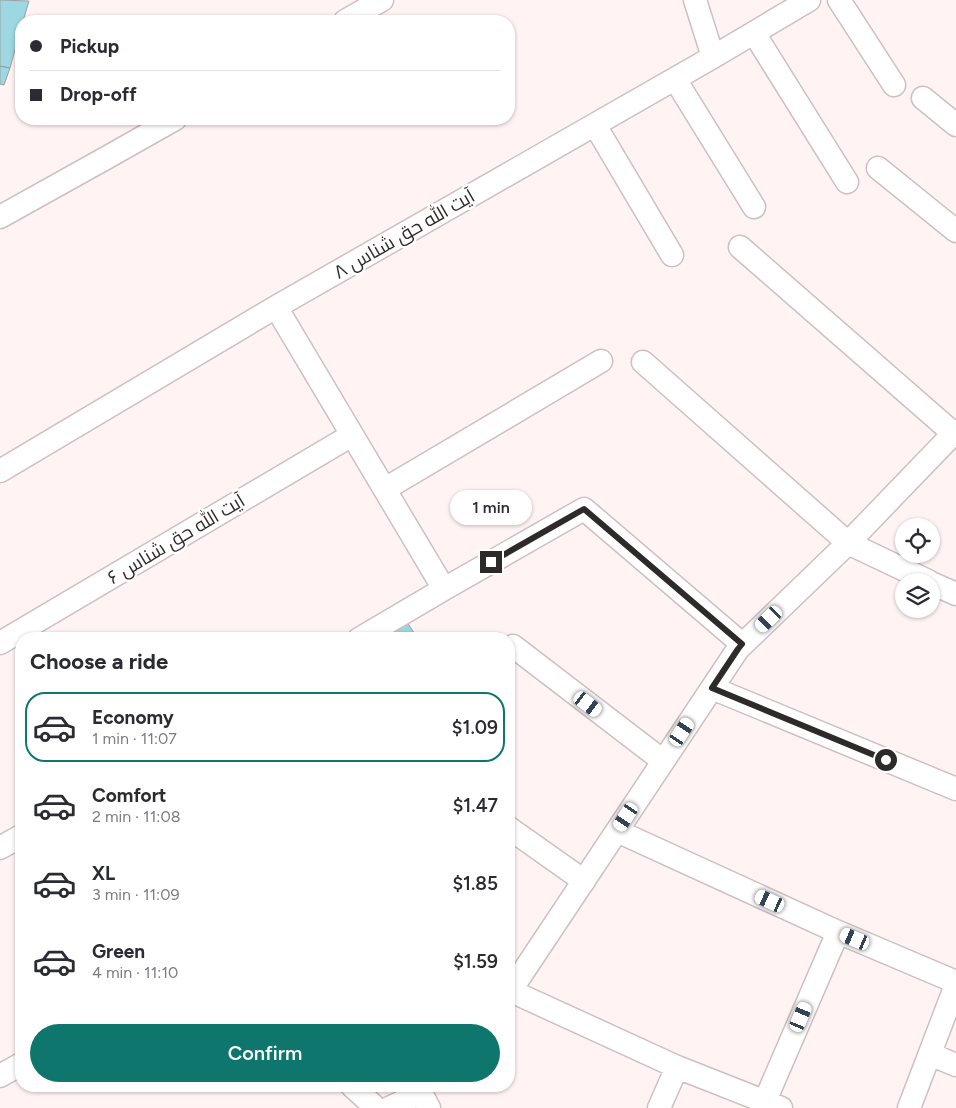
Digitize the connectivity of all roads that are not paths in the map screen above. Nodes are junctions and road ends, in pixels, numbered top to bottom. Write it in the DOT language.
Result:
graph roads {
  1 [pos="382,0"];
  2 [pos="696,0"];
  3 [pos="809,0"];
  4 [pos="839,0"];
  5 [pos="356,15"];
  6 [pos="754,33"];
  7 [pos="713,57"];
  8 [pos="675,79"];
  9 [pos="894,85"];
  10 [pos="924,98"];
  11 [pos="164,125"];
  12 [pos="595,125"];
  13 [pos="956,125"];
  14 [pos="878,168"];
  15 [pos="847,182"];
  16 [pos="754,207"];
  17 [pos="0,217"];
  18 [pos="956,231"];
  19 [pos="740,248"];
  20 [pos="672,255"];
  21 [pos="276,307"];
  22 [pos="601,361"];
  23 [pos="643,362"];
  24 [pos="955,432"];
  25 [pos="352,435"];
  26 [pos="0,471"];
  27 [pos="384,489"];
  28 [pos="848,543"];
  29 [pos="911,573"];
  30 [pos="940,587"];
  31 [pos="444,589"];
  32 [pos="956,594"];
  33 [pos="19,632"];
  34 [pos="371,632"];
  35 [pos="15,634"];
  36 [pos="0,643"];
  37 [pos="742,644"];
  38 [pos="515,648"];
  39 [pos="712,688"];
  40 [pos="663,761"];
  41 [pos="956,789"];
  42 [pos="617,831"];
  43 [pos="515,832"];
  44 [pos="15,839"];
  45 [pos="0,848"];
  46 [pos="584,881"];
  47 [pos="838,932"];
  48 [pos="515,984"];
  49 [pos="956,984"];
  50 [pos="515,994"];
  51 [pos="930,1054"];
  52 [pos="956,1065"];
  53 [pos="677,1066"];
  54 [pos="15,1067"];
  55 [pos="0,1076"];
  56 [pos="359,1092"];
  57 [pos="425,1096"];
  58 [pos="773,1105"];
  59 [pos="376,1108"];
  60 [pos="389,1108"];
  61 [pos="658,1108"];
  62 [pos="910,1108"];
  1 -- 5 [label="street"];
  2 -- 7 [label="street"];
  3 -- 6 [label="street, آیت الله حق شناس ۸"];
  4 -- 9 [label="street"];
  6 -- 7 [label="street, آیت الله حق شناس ۸"];
  6 -- 15 [label="street"];
  7 -- 8 [label="street, آیت الله حق شناس ۸"];
  8 -- 12 [label="street, آیت الله حق شناس ۸"];
  8 -- 16 [label="street"];
  10 -- 13 [label="street"];
  11 -- 17 [label="street"];
  12 -- 20 [label="street"];
  12 -- 21 [label="street, آیت الله حق شناس ۸"];
  14 -- 18 [label="street"];
  19 -- 24 [label="street"];
  21 -- 25 [label="street"];
  21 -- 26 [label="street, آیت الله حق شناس ۸"];
  22 -- 27 [label="street"];
  23 -- 28 [label="street"];
  24 -- 28 [label="street"];
  25 -- 27 [label="street"];
  25 -- 33 [label="street, آیت الله حق شناس ۶"];
  27 -- 31 [label="street"];
  28 -- 29 [label="street"];
  28 -- 37 [label="street"];
  30 -- 32 [label="street"];
  31 -- 34 [label="street"];
  31 -- 37 [label="street"];
  35 -- 36 [label="street, آیت الله حق شناس ۶"];
  37 -- 39 [label="street"];
  38 -- 40 [label="street"];
  39 -- 40 [label="street"];
  39 -- 41 [label="street"];
  40 -- 42 [label="street"];
  42 -- 46 [label="street"];
  42 -- 47 [label="street"];
  43 -- 46 [label="street"];
  44 -- 45 [label="street"];
  46 -- 48 [label="street"];
  47 -- 49 [label="street"];
  47 -- 58 [label="street"];
  49 -- 51 [label="street"];
  50 -- 53 [label="street"];
  51 -- 52 [label="street"];
  51 -- 62 [label="street"];
  53 -- 58 [label="street"];
  53 -- 61 [label="street"];
  54 -- 55 [label="street"];
  56 -- 59 [label="street"];
  57 -- 60 [label="street"];
}
